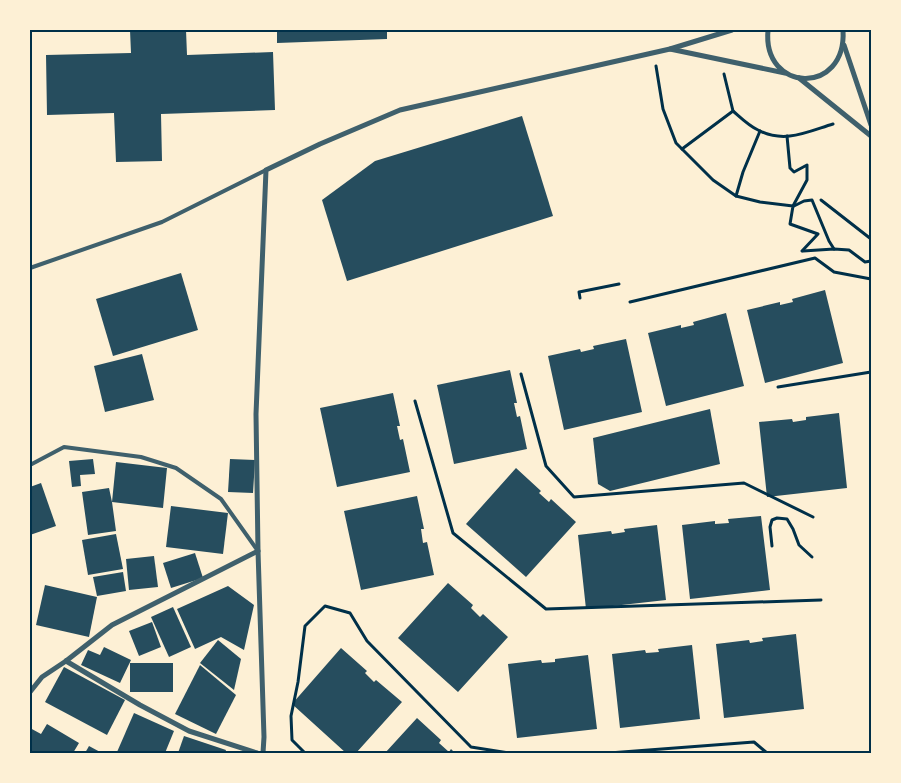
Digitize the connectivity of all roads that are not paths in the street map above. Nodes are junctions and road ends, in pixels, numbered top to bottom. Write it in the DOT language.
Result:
graph roads {
  1 [pos="732,30"];
  2 [pos="768,30"];
  3 [pos="843,31"];
  4 [pos="844,44"];
  5 [pos="670,49"];
  6 [pos="787,74"];
  7 [pos="799,78"];
  8 [pos="871,125"];
  9 [pos="871,136"];
  10 [pos="266,170"];
  11 [pos="30,268"];
  12 [pos="30,465"];
  13 [pos="258,551"];
  14 [pos="66,661"];
  15 [pos="30,692"];
  16 [pos="257,753"];
  17 [pos="262,753"];
  1 -- 5 [label="street"];
  2 -- 6 [label="street"];
  3 -- 4 [label="street"];
  4 -- 7 [label="street"];
  4 -- 8 [label="street"];
  5 -- 6 [label="street"];
  5 -- 10 [label="street"];
  6 -- 7 [label="street"];
  7 -- 9 [label="street"];
  10 -- 11 [label="lane"];
  10 -- 13 [label="street"];
  12 -- 13 [label="lane"];
  13 -- 14 [label="street"];
  13 -- 17 [label="street"];
  14 -- 15 [label="street"];
  14 -- 16 [label="street"];
}
